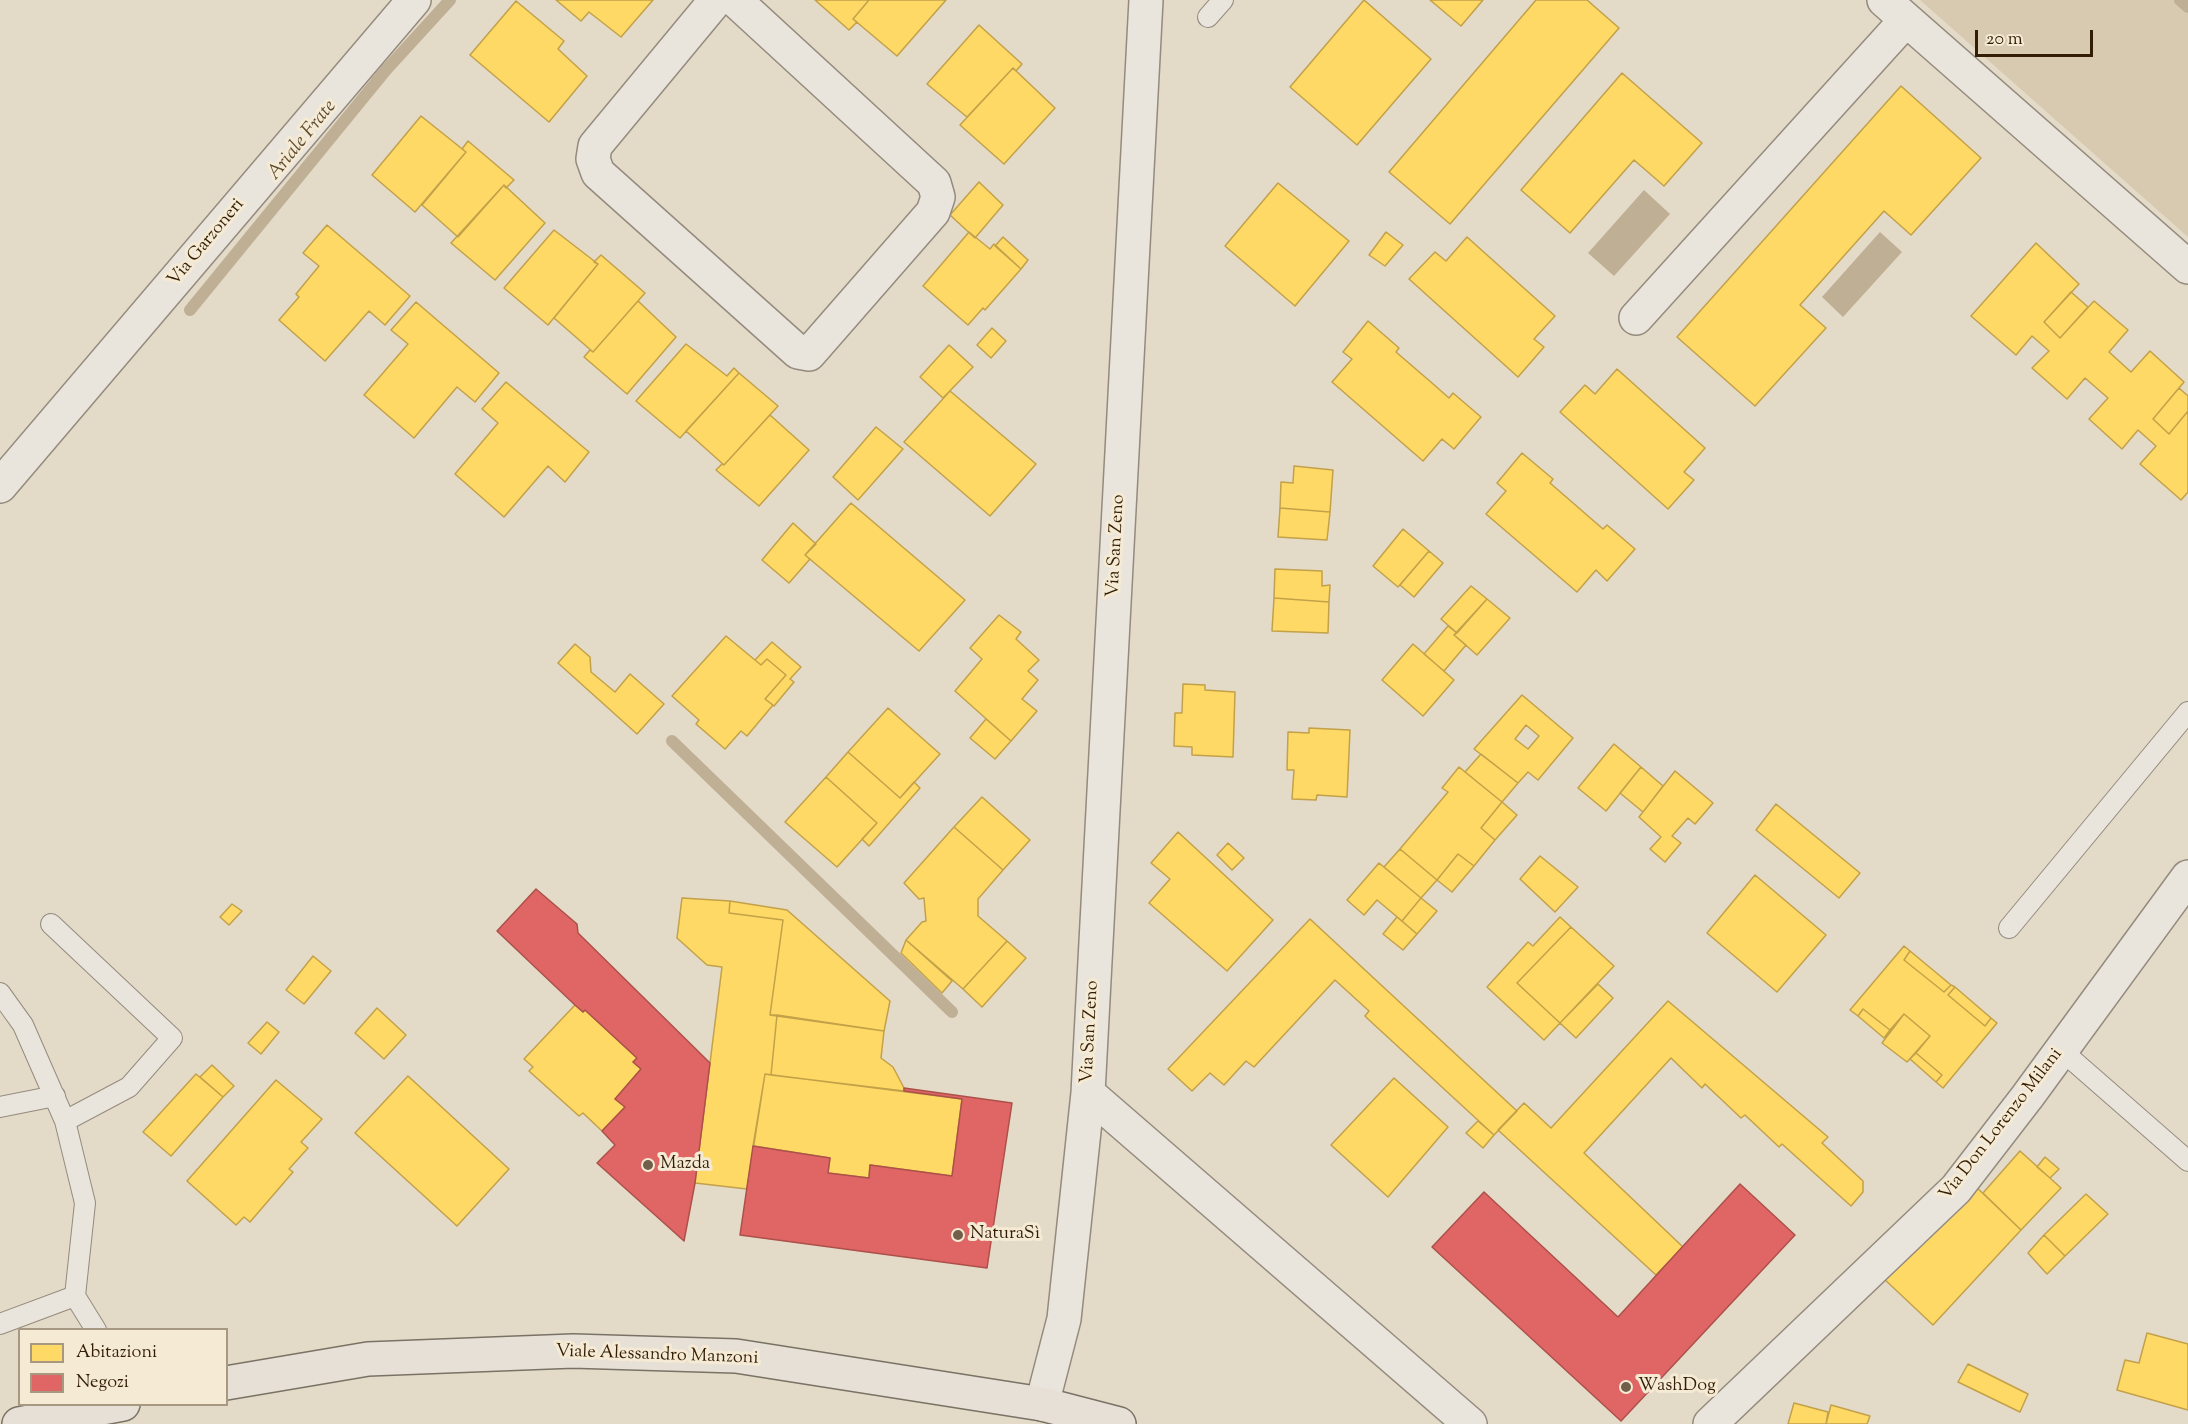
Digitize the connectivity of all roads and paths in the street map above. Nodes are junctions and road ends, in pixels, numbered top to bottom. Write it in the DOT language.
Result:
graph roads {
  1 [pos="414,0"];
  2 [pos="716,0"];
  3 [pos="735,0"];
  4 [pos="1146,0"];
  5 [pos="1223,0"];
  6 [pos="1895,10"];
  7 [pos="1208,17"];
  8 [pos="2188,267"];
  9 [pos="1636,318"];
  10 [pos="0,486"];
  11 [pos="2188,712"];
  12 [pos="2188,877"];
  13 [pos="51,924"];
  14 [pos="2009,928"];
  15 [pos="0,993"];
  16 [pos="2061,1050"];
  17 [pos="1088,1093"];
  18 [pos="55,1096"];
  19 [pos="0,1107"];
  20 [pos="65,1121"];
  21 [pos="2188,1161"];
  22 [pos="75,1296"];
  23 [pos="0,1324"];
  24 [pos="95,1328"];
  25 [pos="228,1383"];
  26 [pos="1042,1404"];
  27 [pos="113,1406"];
  28 [pos="19,1424"];
  29 [pos="1119,1424"];
  30 [pos="1470,1424"];
  31 [pos="1710,1424"];
  1 -- 10 [label="street, Via Garzoneri"];
  2 -- 3 [label="street"];
  4 -- 17 [label="street, Via San Zeno"];
  5 -- 7 [label="lane"];
  6 -- 8 [label="street"];
  6 -- 9 [label="street"];
  11 -- 14 [label="lane"];
  12 -- 16 [label="street, Via Don Lorenzo Milani"];
  13 -- 20 [label="lane"];
  15 -- 18 [label="lane"];
  16 -- 21 [label="lane"];
  16 -- 31 [label="street, Via Don Lorenzo Milani"];
  17 -- 26 [label="street, Via San Zeno"];
  17 -- 30 [label="street, Via San Zeno"];
  18 -- 19 [label="lane"];
  18 -- 20 [label="lane"];
  20 -- 22 [label="lane"];
  22 -- 23 [label="lane"];
  22 -- 24 [label="lane"];
  25 -- 26 [label="main road, Viale Alessandro Manzoni"];
  26 -- 29 [label="main road, Viale Alessandro Manzoni"];
  27 -- 28 [label="main road"];
}
